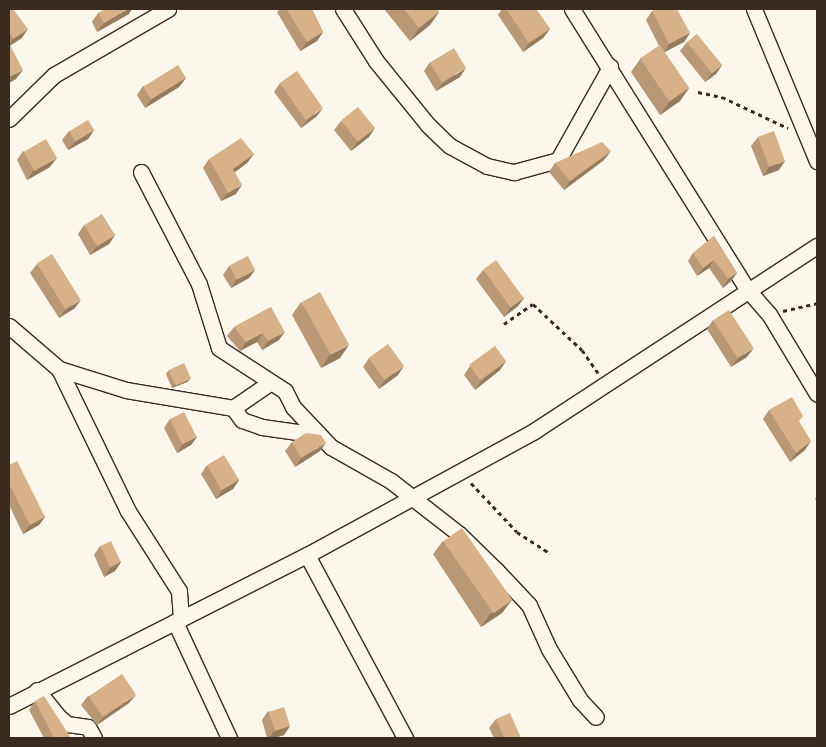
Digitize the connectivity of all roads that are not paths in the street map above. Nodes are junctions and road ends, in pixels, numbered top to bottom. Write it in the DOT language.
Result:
graph roads {
  1 [pos="168,9"];
  2 [pos="343,9"];
  3 [pos="572,9"];
  4 [pos="754,9"];
  5 [pos="610,67"];
  6 [pos="9,119"];
  7 [pos="817,161"];
  8 [pos="140,172"];
  9 [pos="817,246"];
  10 [pos="747,289"];
  11 [pos="9,326"];
  12 [pos="59,369"];
  13 [pos="271,382"];
  14 [pos="817,394"];
  15 [pos="293,407"];
  16 [pos="233,408"];
  17 [pos="287,432"];
  18 [pos="318,434"];
  19 [pos="413,497"];
  20 [pos="307,555"];
  21 [pos="178,621"];
  22 [pos="37,690"];
  23 [pos="9,706"];
  24 [pos="596,717"];
  25 [pos="94,738"];
  26 [pos="229,738"];
  27 [pos="405,738"];
  1 -- 6 [label="street"];
  2 -- 5 [label="street"];
  3 -- 5 [label="street"];
  4 -- 7 [label="street"];
  5 -- 10 [label="street"];
  8 -- 13 [label="street"];
  9 -- 10 [label="street"];
  10 -- 14 [label="street"];
  10 -- 19 [label="street"];
  11 -- 12 [label="street"];
  12 -- 16 [label="street"];
  12 -- 21 [label="street"];
  13 -- 15 [label="street"];
  13 -- 16 [label="street"];
  15 -- 17 [label="street"];
  15 -- 18 [label="street"];
  16 -- 17 [label="street"];
  17 -- 18 [label="street"];
  18 -- 19 [label="street"];
  19 -- 20 [label="street"];
  19 -- 24 [label="street"];
  20 -- 21 [label="street"];
  20 -- 27 [label="street"];
  21 -- 22 [label="street"];
  21 -- 26 [label="street"];
  22 -- 23 [label="street"];
  22 -- 25 [label="street"];
}
